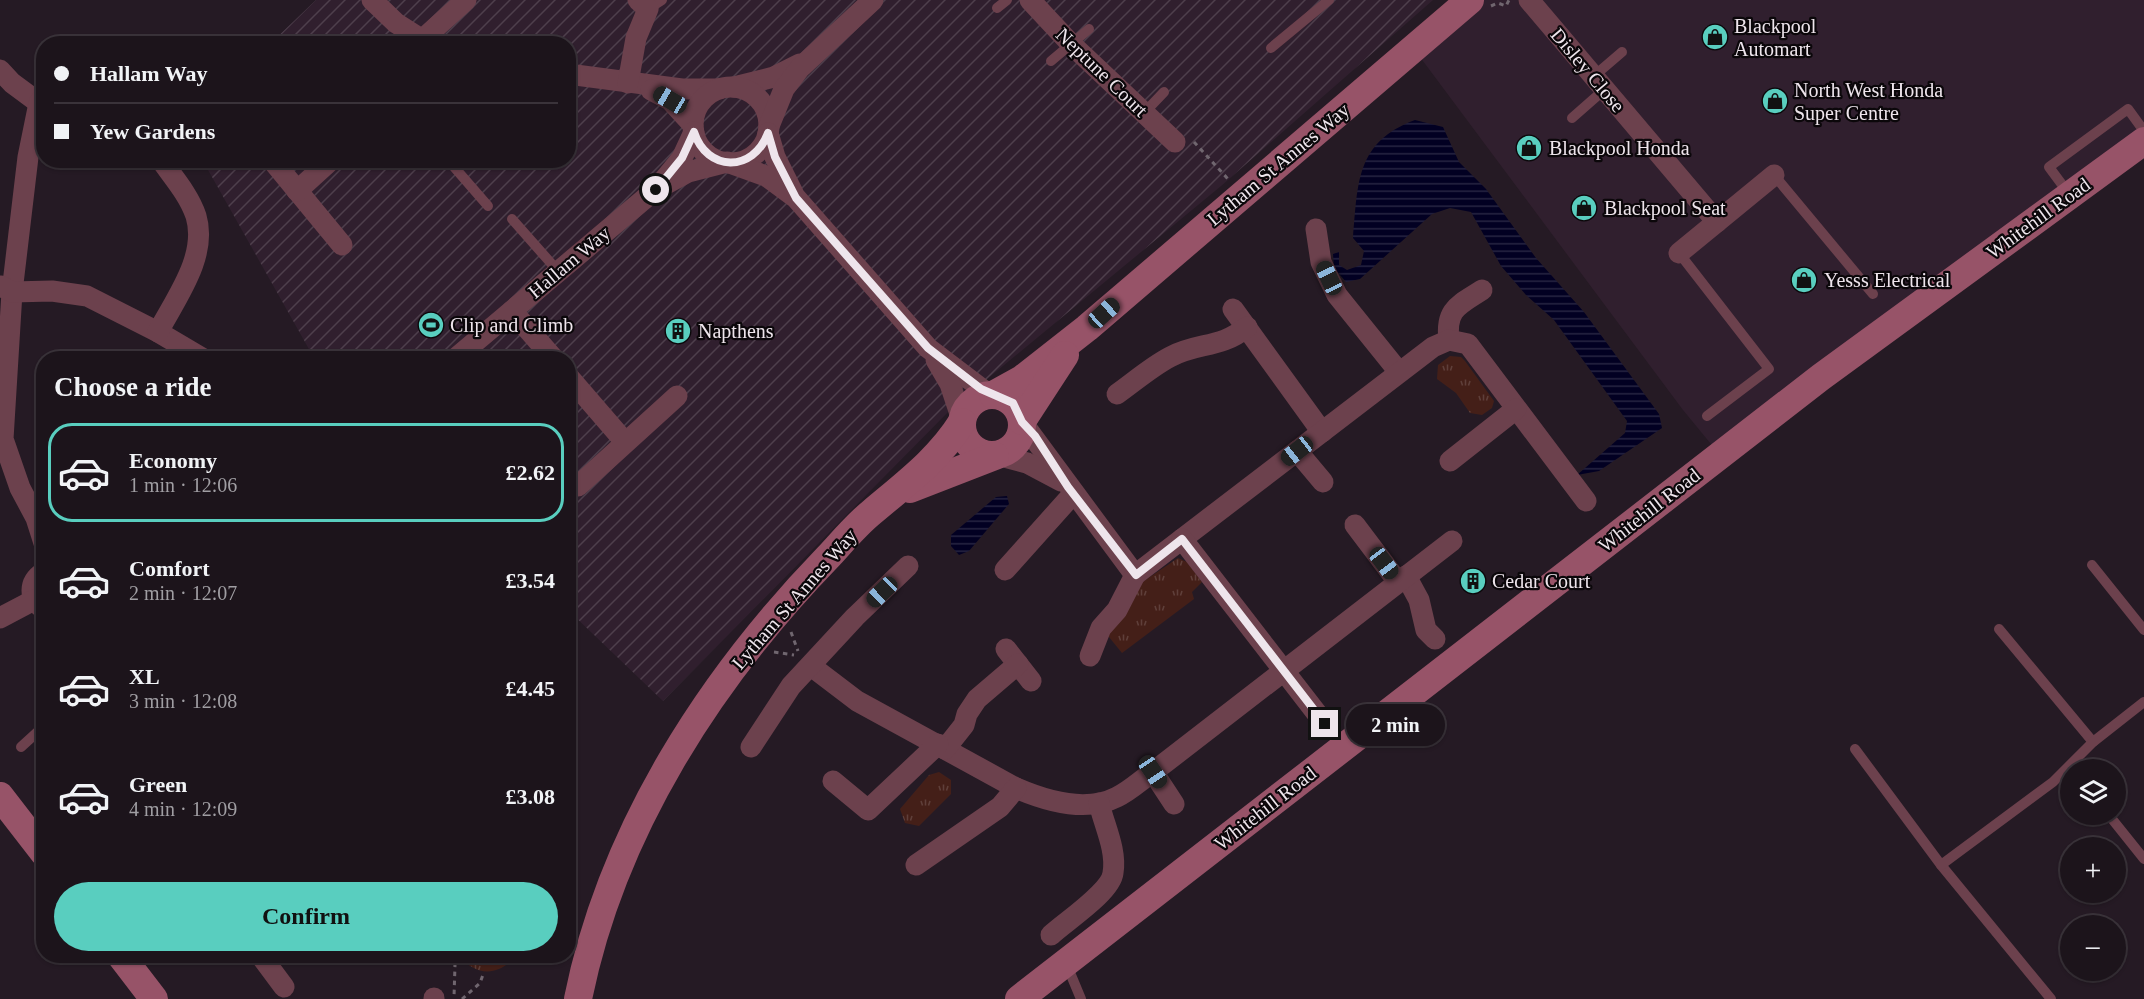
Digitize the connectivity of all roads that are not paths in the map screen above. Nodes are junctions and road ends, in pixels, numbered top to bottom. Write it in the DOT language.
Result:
graph roads {
  1 [pos="372,0"];
  2 [pos="466,0"];
  3 [pos="873,0"];
  4 [pos="1007,0"];
  5 [pos="1030,0"];
  6 [pos="1329,0"];
  7 [pos="1470,0"];
  8 [pos="1529,0"];
  9 [pos="649,3"];
  10 [pos="997,8"];
  11 [pos="1089,29"];
  12 [pos="418,36"];
  13 [pos="431,36"];
  14 [pos="1071,44"];
  15 [pos="1271,48"];
  16 [pos="1622,52"];
  17 [pos="813,55"];
  18 [pos="1051,61"];
  19 [pos="0,70"];
  20 [pos="576,75"];
  21 [pos="628,82"];
  22 [pos="1599,82"];
  23 [pos="727,88"];
  24 [pos="1164,92"];
  25 [pos="36,97"];
  26 [pos="1144,113"];
  27 [pos="1572,118"];
  28 [pos="36,122"];
  29 [pos="693,128"];
  30 [pos="768,129"];
  31 [pos="2144,131"];
  32 [pos="2144,141"];
  33 [pos="1175,142"];
  34 [pos="729,162"];
  35 [pos="167,168"];
  36 [pos="278,168"];
  37 [pos="322,168"];
  38 [pos="455,168"];
  39 [pos="1774,176"];
  40 [pos="656,190"];
  41 [pos="297,191"];
  42 [pos="2069,194"];
  43 [pos="796,198"];
  44 [pos="488,206"];
  45 [pos="512,219"];
  46 [pos="1717,222"];
  47 [pos="1317,229"];
  48 [pos="342,245"];
  49 [pos="1679,253"];
  50 [pos="557,270"];
  51 [pos="6,289"];
  52 [pos="1482,290"];
  53 [pos="1873,294"];
  54 [pos="1233,309"];
  55 [pos="512,310"];
  56 [pos="1247,327"];
  57 [pos="1086,328"];
  58 [pos="158,332"];
  59 [pos="1449,340"];
  60 [pos="928,348"];
  61 [pos="186,351"];
  62 [pos="464,351"];
  63 [pos="547,351"];
  64 [pos="1399,372"];
  65 [pos="576,385"];
  66 [pos="1117,394"];
  67 [pos="992,395"];
  68 [pos="677,396"];
  69 [pos="1516,409"];
  70 [pos="1707,416"];
  71 [pos="962,421"];
  72 [pos="1022,422"];
  73 [pos="1322,432"];
  74 [pos="2,439"];
  75 [pos="625,442"];
  76 [pos="1297,451"];
  77 [pos="996,456"];
  78 [pos="1450,460"];
  79 [pos="1323,482"];
  80 [pos="578,486"];
  81 [pos="1071,490"];
  82 [pos="888,500"];
  83 [pos="1586,501"];
  84 [pos="36,518"];
  85 [pos="1354,525"];
  86 [pos="1182,539"];
  87 [pos="1452,541"];
  88 [pos="2092,565"];
  89 [pos="908,566"];
  90 [pos="1005,570"];
  91 [pos="1136,575"];
  92 [pos="36,578"];
  93 [pos="1402,579"];
  94 [pos="36,598"];
  95 [pos="36,605"];
  96 [pos="0,618"];
  97 [pos="2000,629"];
  98 [pos="2144,630"];
  99 [pos="1435,639"];
  100 [pos="1090,656"];
  101 [pos="810,666"];
  102 [pos="1284,669"];
  103 [pos="1032,681"];
  104 [pos="2144,702"];
  105 [pos="1325,724"];
  106 [pos="36,733"];
  107 [pos="2093,742"];
  108 [pos="21,747"];
  109 [pos="751,747"];
  110 [pos="942,747"];
  111 [pos="1855,749"];
  112 [pos="2079,759"];
  113 [pos="1153,772"];
  114 [pos="2060,776"];
  115 [pos="833,781"];
  116 [pos="1016,788"];
  117 [pos="0,796"];
  118 [pos="1099,803"];
  119 [pos="1174,804"];
  120 [pos="2117,825"];
  121 [pos="36,843"];
  122 [pos="2144,859"];
  123 [pos="916,865"];
  124 [pos="1941,865"];
  125 [pos="1050,935"];
  126 [pos="126,963"];
  127 [pos="266,963"];
  128 [pos="1065,963"];
  129 [pos="285,987"];
  130 [pos="154,999"];
  131 [pos="578,999"];
  132 [pos="1019,999"];
  133 [pos="1081,999"];
  134 [pos="2051,999"];
  1 -- 12 [label="street"];
  2 -- 13 [label="street"];
  3 -- 17 [label="street"];
  4 -- 10 [label="lane"];
  5 -- 14 [label="street, Neptune Court"];
  6 -- 15 [label="lane"];
  7 -- 57 [label="main road, Lytham St Annes Way"];
  8 -- 22 [label="street, Disley Close"];
  9 -- 21 [label="street"];
  11 -- 14 [label="lane"];
  14 -- 18 [label="lane"];
  14 -- 26 [label="street, Neptune Court"];
  16 -- 22 [label="lane"];
  17 -- 23 [label="street"];
  17 -- 30 [label="street"];
  19 -- 25 [label="street"];
  20 -- 21 [label="street"];
  21 -- 23 [label="street"];
  21 -- 29 [label="street"];
  22 -- 27 [label="lane"];
  22 -- 46 [label="street, Disley Close"];
  23 -- 29 [label="street"];
  23 -- 30 [label="street"];
  24 -- 26 [label="lane"];
  26 -- 33 [label="street, Neptune Court"];
  28 -- 51 [label="street"];
  29 -- 34 [label="street"];
  29 -- 40 [label="street, Hallam Way"];
  30 -- 34 [label="street"];
  30 -- 43 [label="street"];
  31 -- 42 [label="lane"];
  32 -- 42 [label="main road, Whitehill Road"];
  34 -- 40 [label="street, Hallam Way"];
  34 -- 43 [label="street"];
  35 -- 58 [label="street"];
  36 -- 41 [label="street"];
  37 -- 41 [label="street"];
  38 -- 44 [label="lane"];
  39 -- 46 [label="street"];
  39 -- 53 [label="lane"];
  40 -- 50 [label="street, Hallam Way"];
  41 -- 48 [label="street"];
  42 -- 128 [label="main road, Whitehill Road"];
  43 -- 60 [label="street"];
  45 -- 50 [label="lane"];
  46 -- 49 [label="street"];
  47 -- 64 [label="street"];
  49 -- 70 [label="lane"];
  50 -- 55 [label="street, Hallam Way"];
  51 -- 58 [label="street"];
  51 -- 74 [label="street"];
  52 -- 59 [label="street"];
  54 -- 56 [label="street"];
  55 -- 62 [label="street, Hallam Way"];
  55 -- 63 [label="street"];
  56 -- 66 [label="street"];
  56 -- 73 [label="street"];
  57 -- 67 [label="main road, Lytham St Annes Way"];
  57 -- 72 [label="main road, Lytham St Annes Way"];
  58 -- 61 [label="street"];
  59 -- 64 [label="street"];
  59 -- 69 [label="street"];
  60 -- 67 [label="street"];
  60 -- 71 [label="street"];
  64 -- 73 [label="street"];
  65 -- 75 [label="street"];
  67 -- 71 [label="main road"];
  67 -- 72 [label="main road"];
  68 -- 75 [label="street"];
  69 -- 78 [label="street"];
  69 -- 83 [label="street"];
  71 -- 77 [label="main road"];
  71 -- 82 [label="main road, Lytham St Annes Way"];
  72 -- 77 [label="main road"];
  72 -- 81 [label="street"];
  73 -- 76 [label="street"];
  74 -- 84 [label="street"];
  75 -- 80 [label="street"];
  76 -- 79 [label="street"];
  76 -- 86 [label="street"];
  77 -- 81 [label="street"];
  77 -- 82 [label="main road, Lytham St Annes Way"];
  81 -- 90 [label="street"];
  81 -- 91 [label="street"];
  82 -- 131 [label="main road, Lytham St Annes Way"];
  85 -- 93 [label="street"];
  86 -- 91 [label="street"];
  86 -- 102 [label="street"];
  87 -- 93 [label="street"];
  88 -- 98 [label="lane"];
  89 -- 101 [label="street"];
  91 -- 100 [label="street"];
  92 -- 94 [label="street"];
  93 -- 99 [label="street"];
  93 -- 102 [label="street"];
  95 -- 96 [label="street"];
  97 -- 107 [label="lane"];
  101 -- 109 [label="street"];
  101 -- 110 [label="street"];
  102 -- 105 [label="street"];
  102 -- 113 [label="street"];
  103 -- 110 [label="street"];
  104 -- 107 [label="lane"];
  106 -- 108 [label="lane"];
  107 -- 112 [label="lane"];
  110 -- 115 [label="street"];
  110 -- 116 [label="street"];
  111 -- 124 [label="lane"];
  113 -- 118 [label="street"];
  113 -- 119 [label="street"];
  114 -- 124 [label="lane"];
  116 -- 118 [label="street"];
  116 -- 123 [label="street"];
  117 -- 121 [label="main road"];
  118 -- 125 [label="street"];
  120 -- 122 [label="lane"];
  124 -- 134 [label="lane"];
  126 -- 130 [label="main road"];
  127 -- 129 [label="street"];
  128 -- 132 [label="main road, Whitehill Road"];
  128 -- 133 [label="lane"];
}
